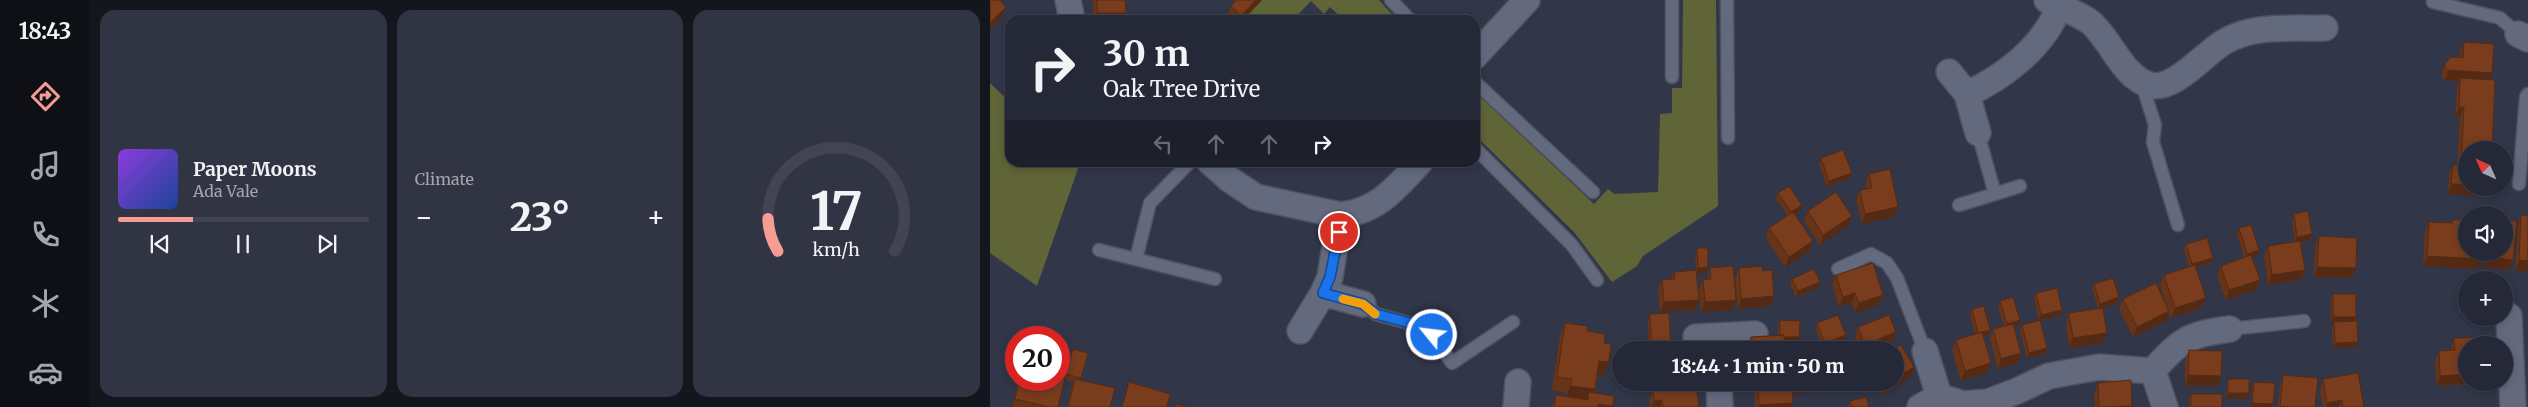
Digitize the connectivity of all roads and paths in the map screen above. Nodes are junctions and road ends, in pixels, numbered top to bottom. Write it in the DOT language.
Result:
graph roads {
  1 [pos="1068,0"];
  2 [pos="1391,0"];
  3 [pos="1527,0"];
  4 [pos="1672,0"];
  5 [pos="1727,0"];
  6 [pos="2433,2"];
  7 [pos="2053,3"];
  8 [pos="1071,15"];
  9 [pos="1405,15"];
  10 [pos="2325,28"];
  11 [pos="2523,36"];
  12 [pos="1480,51"];
  13 [pos="1949,72"];
  14 [pos="1672,77"];
  15 [pos="2141,81"];
  16 [pos="1480,87"];
  17 [pos="1967,94"];
  18 [pos="2528,94"];
  19 [pos="1978,133"];
  20 [pos="1728,138"];
  21 [pos="1480,153"];
  22 [pos="1185,167"];
  23 [pos="1215,167"];
  24 [pos="1415,167"];
  25 [pos="2519,184"];
  26 [pos="2020,186"];
  27 [pos="1593,192"];
  28 [pos="1995,194"];
  29 [pos="1959,204"];
  30 [pos="1340,216"];
  31 [pos="2178,225"];
  32 [pos="1099,250"];
  33 [pos="1136,259"];
  34 [pos="1838,270"];
  35 [pos="1215,279"];
  36 [pos="1597,280"];
  37 [pos="1323,293"];
  38 [pos="1363,304"];
  39 [pos="2514,312"];
  40 [pos="2304,321"];
  41 [pos="1513,322"];
  42 [pos="2230,329"];
  43 [pos="1300,331"];
  44 [pos="1755,334"];
  45 [pos="1712,341"];
  46 [pos="1925,351"];
  47 [pos="2153,371"];
  48 [pos="1518,382"];
  49 [pos="1719,391"];
  50 [pos="1929,401"];
  51 [pos="1516,407"];
  52 [pos="1720,407"];
  53 [pos="2165,407"];
  54 [pos="2513,407"];
  1 -- 8 [label="street"];
  2 -- 9 [label="lane"];
  3 -- 12 [label="street"];
  4 -- 14 [label="lane"];
  5 -- 20 [label="lane"];
  6 -- 11 [label="lane"];
  7 -- 15 [label="street"];
  7 -- 17 [label="street"];
  10 -- 15 [label="street"];
  13 -- 17 [label="street"];
  15 -- 31 [label="lane"];
  16 -- 27 [label="lane"];
  17 -- 19 [label="street"];
  18 -- 25 [label="lane"];
  19 -- 28 [label="lane"];
  21 -- 36 [label="lane"];
  22 -- 33 [label="lane"];
  23 -- 30 [label="street"];
  24 -- 30 [label="street"];
  26 -- 28 [label="lane"];
  28 -- 29 [label="lane"];
  30 -- 37 [label="street"];
  32 -- 33 [label="lane"];
  33 -- 35 [label="lane"];
  34 -- 46 [label="lane"];
  37 -- 38 [label="street"];
  37 -- 43 [label="street"];
  38 -- 41 [label="lane"];
  39 -- 54 [label="street"];
  40 -- 42 [label="lane"];
  42 -- 47 [label="street"];
  44 -- 45 [label="street"];
  46 -- 50 [label="street"];
  47 -- 50 [label="street"];
  47 -- 53 [label="street"];
  48 -- 51 [label="street"];
  49 -- 52 [label="street"];
}
